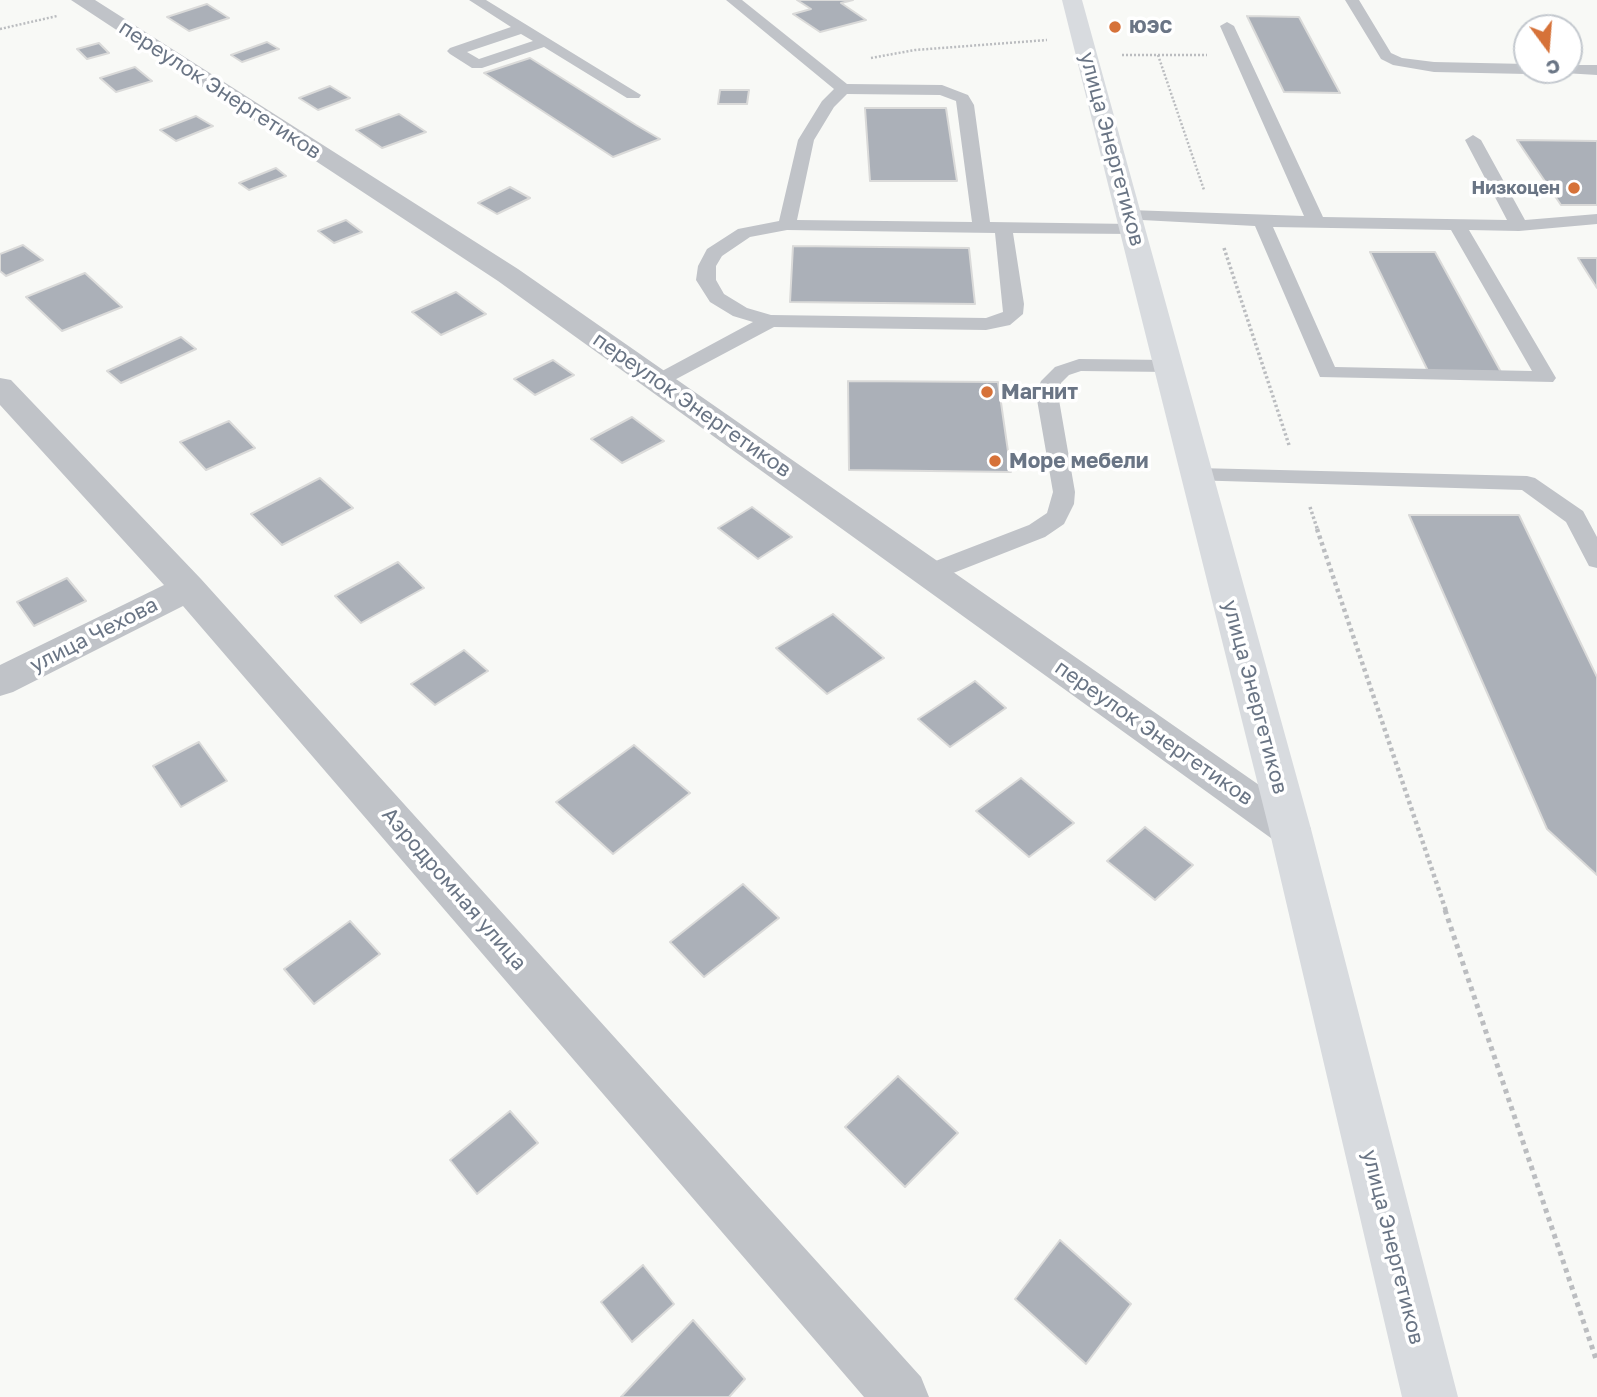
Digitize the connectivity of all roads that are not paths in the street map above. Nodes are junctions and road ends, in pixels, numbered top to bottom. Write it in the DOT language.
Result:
graph roads {
  1 [pos="476,0"];
  2 [pos="733,0"];
  3 [pos="1072,0"];
  4 [pos="1352,0"];
  5 [pos="88,4"];
  6 [pos="1227,26"];
  7 [pos="523,28"];
  8 [pos="545,42"];
  9 [pos="1513,69"];
  10 [pos="843,89"];
  11 [pos="633,95"];
  12 [pos="1472,139"];
  13 [pos="1261,219"];
  14 [pos="1597,219"];
  15 [pos="1131,222"];
  16 [pos="1316,222"];
  17 [pos="787,225"];
  18 [pos="1457,225"];
  19 [pos="1519,226"];
  20 [pos="982,227"];
  21 [pos="1003,227"];
  22 [pos="771,321"];
  23 [pos="1169,366"];
  24 [pos="658,382"];
  25 [pos="0,387"];
  26 [pos="1197,475"];
  27 [pos="1597,560"];
  28 [pos="929,573"];
  29 [pos="188,587"];
  30 [pos="0,682"];
  31 [pos="1290,829"];
  32 [pos="901,1397"];
  33 [pos="1430,1397"];
  1 -- 7 [label="lane"];
  2 -- 10 [label="lane"];
  3 -- 15 [label="street, улица Энергетиков"];
  4 -- 9 [label="lane"];
  5 -- 24 [label="street, переулок Энергетиков"];
  6 -- 16 [label="lane"];
  7 -- 8 [label="lane"];
  7 -- 8 [label="lane"];
  8 -- 11 [label="lane"];
  10 -- 17 [label="lane"];
  10 -- 20 [label="lane"];
  12 -- 19 [label="lane"];
  13 -- 15 [label="lane"];
  13 -- 16 [label="lane"];
  13 -- 18 [label="lane"];
  14 -- 19 [label="lane"];
  15 -- 21 [label="lane"];
  15 -- 23 [label="street, улица Энергетиков"];
  16 -- 18 [label="lane"];
  17 -- 20 [label="lane"];
  17 -- 22 [label="lane"];
  18 -- 19 [label="lane"];
  20 -- 21 [label="lane"];
  21 -- 22 [label="lane"];
  22 -- 24 [label="lane"];
  23 -- 26 [label="street, улица Энергетиков"];
  23 -- 28 [label="lane"];
  24 -- 28 [label="street, переулок Энергетиков"];
  25 -- 29 [label="street, Аэродромная улица"];
  26 -- 27 [label="lane"];
  26 -- 31 [label="street, улица Энергетиков"];
  28 -- 31 [label="street, переулок Энергетиков"];
  29 -- 30 [label="street, улица Чехова"];
  29 -- 32 [label="street, Аэродромная улица"];
  31 -- 33 [label="street, улица Энергетиков"];
}
